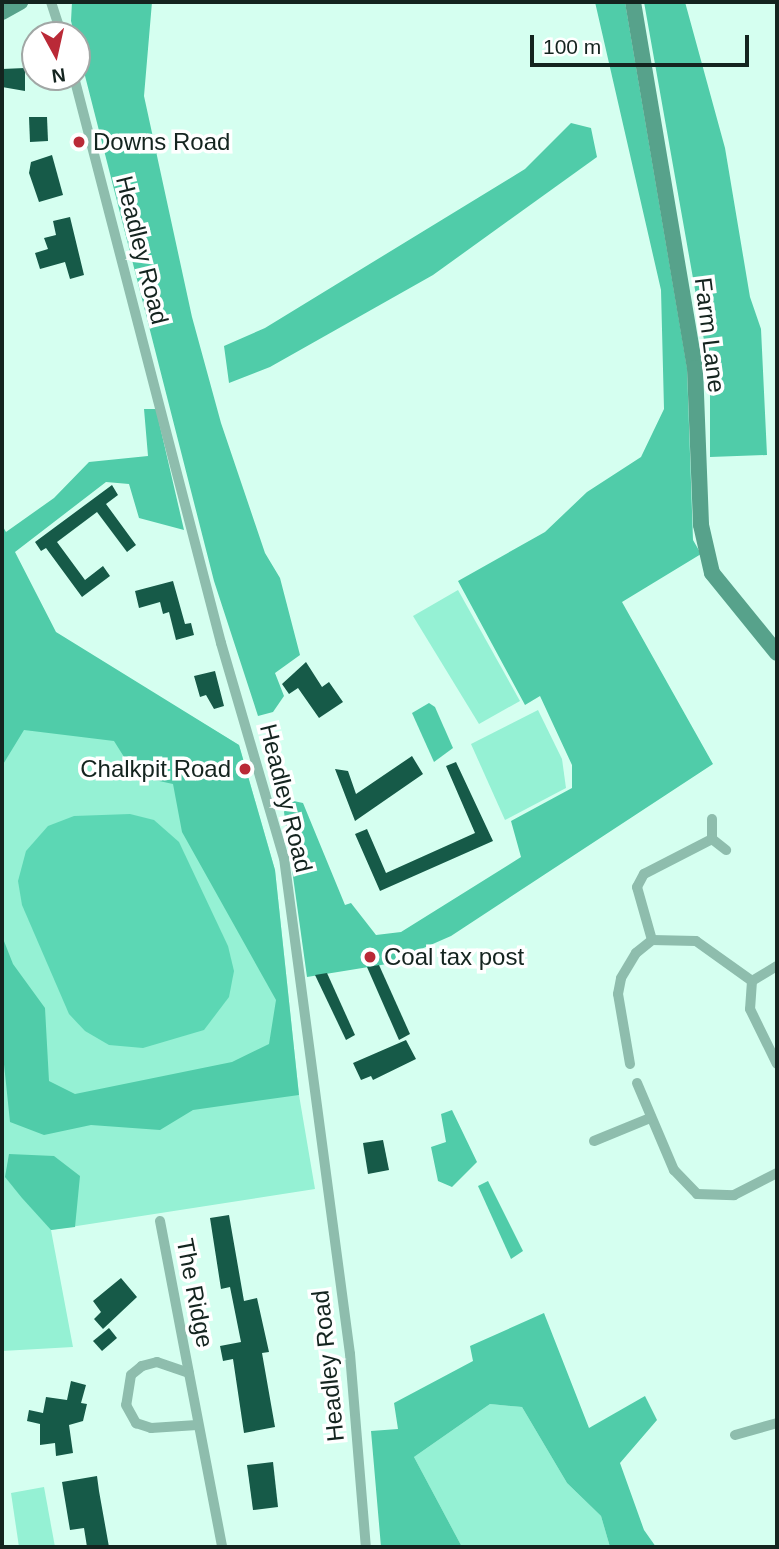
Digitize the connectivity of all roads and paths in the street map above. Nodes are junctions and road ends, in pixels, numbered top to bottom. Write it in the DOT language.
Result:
graph roads {
  1 [pos="20,2"];
  2 [pos="51,2"];
  3 [pos="633,2"];
  4 [pos="2,12"];
  5 [pos="57,21"];
  6 [pos="78,91"];
  7 [pos="776,649"];
  8 [pos="712,819"];
  9 [pos="712,839"];
  10 [pos="726,850"];
  11 [pos="652,940"];
  12 [pos="777,966"];
  13 [pos="752,981"];
  14 [pos="630,1064"];
  15 [pos="777,1064"];
  16 [pos="637,1083"];
  17 [pos="650,1118"];
  18 [pos="593,1141"];
  19 [pos="777,1173"];
  20 [pos="160,1220"];
  21 [pos="189,1373"];
  22 [pos="777,1423"];
  23 [pos="197,1425"];
  24 [pos="735,1435"];
  25 [pos="222,1547"];
  26 [pos="366,1547"];
  1 -- 4 [label="street"];
  2 -- 5 [label="street"];
  3 -- 7 [label="street, Farm Lane"];
  6 -- 26 [label="street, Headley Road"];
  8 -- 9 [label="street"];
  9 -- 10 [label="street"];
  9 -- 11 [label="street"];
  11 -- 13 [label="street"];
  11 -- 14 [label="street"];
  12 -- 13 [label="street"];
  13 -- 15 [label="street"];
  16 -- 17 [label="street"];
  17 -- 18 [label="street"];
  17 -- 19 [label="street"];
  20 -- 21 [label="street, The Ridge"];
  21 -- 23 [label="street, The Ridge"];
  21 -- 23 [label="street, The Ridge"];
  22 -- 24 [label="street"];
  23 -- 25 [label="street, The Ridge"];
}
